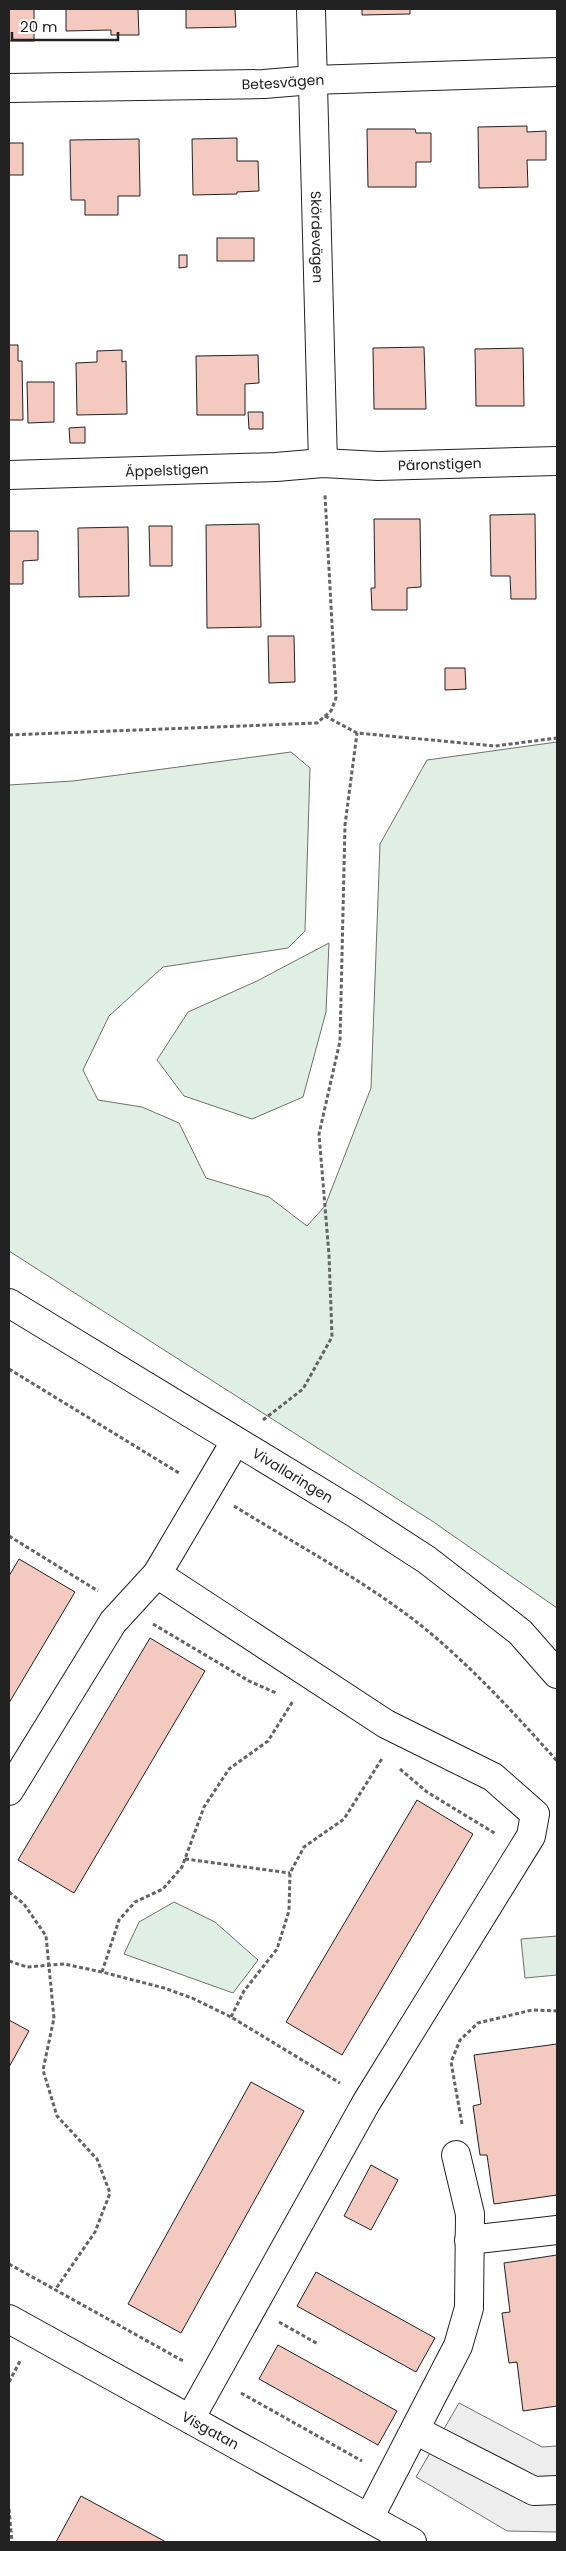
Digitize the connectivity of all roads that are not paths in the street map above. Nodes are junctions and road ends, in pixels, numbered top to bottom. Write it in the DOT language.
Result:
graph roads {
  1 [pos="311,9"];
  2 [pos="557,72"];
  3 [pos="312,80"];
  4 [pos="9,88"];
  5 [pos="557,461"];
  6 [pos="323,463"];
  7 [pos="9,475"];
  8 [pos="9,1303"];
  9 [pos="235,1442"];
  10 [pos="156,1574"];
  11 [pos="557,1674"];
  12 [pos="9,1791"];
  13 [pos="456,2155"];
  14 [pos="557,2230"];
  15 [pos="470,2240"];
  16 [pos="9,2319"];
  17 [pos="190,2419"];
  18 [pos="415,2430"];
  19 [pos="557,2490"];
  20 [pos="369,2518"];
  21 [pos="412,2542"];
  1 -- 3 [label="street, Skördevägen"];
  2 -- 3 [label="street, Betesvägen"];
  3 -- 4 [label="street, Betesvägen"];
  3 -- 6 [label="street, Skördevägen"];
  5 -- 6 [label="street, Päronstigen"];
  6 -- 7 [label="street, Äppelstigen"];
  8 -- 9 [label="street, Vivallaringen"];
  9 -- 10 [label="street"];
  9 -- 11 [label="street, Vivallaringen"];
  10 -- 12 [label="street"];
  10 -- 17 [label="street"];
  13 -- 15 [label="street"];
  14 -- 15 [label="street"];
  15 -- 18 [label="street"];
  16 -- 17 [label="street, Visgatan"];
  17 -- 20 [label="street, Visgatan"];
  18 -- 19 [label="street"];
  18 -- 20 [label="street"];
  20 -- 21 [label="street, Visgatan"];
}
